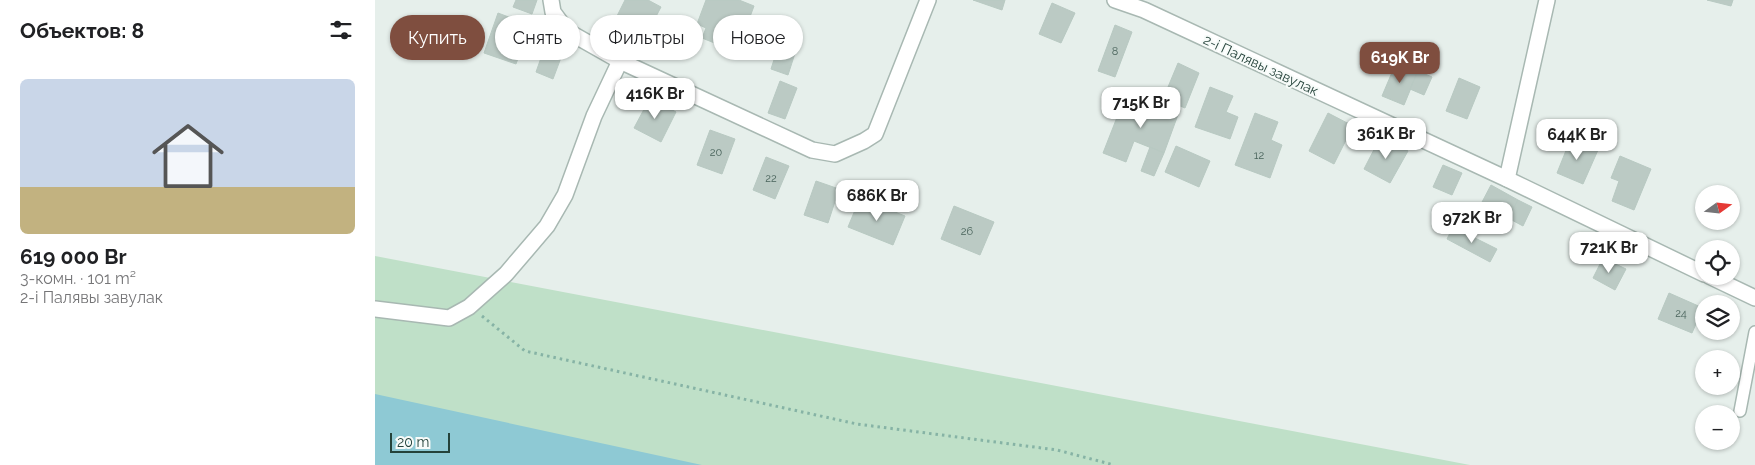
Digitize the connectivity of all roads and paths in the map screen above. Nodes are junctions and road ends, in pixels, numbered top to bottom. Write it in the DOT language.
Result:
graph roads {
  1 [pos="551,0"];
  2 [pos="928,0"];
  3 [pos="1115,0"];
  4 [pos="1547,0"];
  5 [pos="1146,5"];
  6 [pos="620,61"];
  7 [pos="1507,179"];
  8 [pos="1695,270"];
  9 [pos="1728,285"];
  10 [pos="1755,298"];
  11 [pos="469,307"];
  12 [pos="375,308"];
  13 [pos="1755,332"];
  14 [pos="1740,411"];
  15 [pos="1114,465"];
  1 -- 6 [label="street"];
  2 -- 6 [label="street"];
  3 -- 5 [label="street, 2-і Палявы завулак"];
  4 -- 7 [label="street"];
  5 -- 7 [label="street, 2-і Палявы завулак"];
  6 -- 11 [label="street"];
  7 -- 8 [label="street, 2-і Палявы завулак"];
  9 -- 10 [label="street"];
  11 -- 12 [label="street"];
  11 -- 15 [label="path"];
  13 -- 14 [label="lane"];
}
